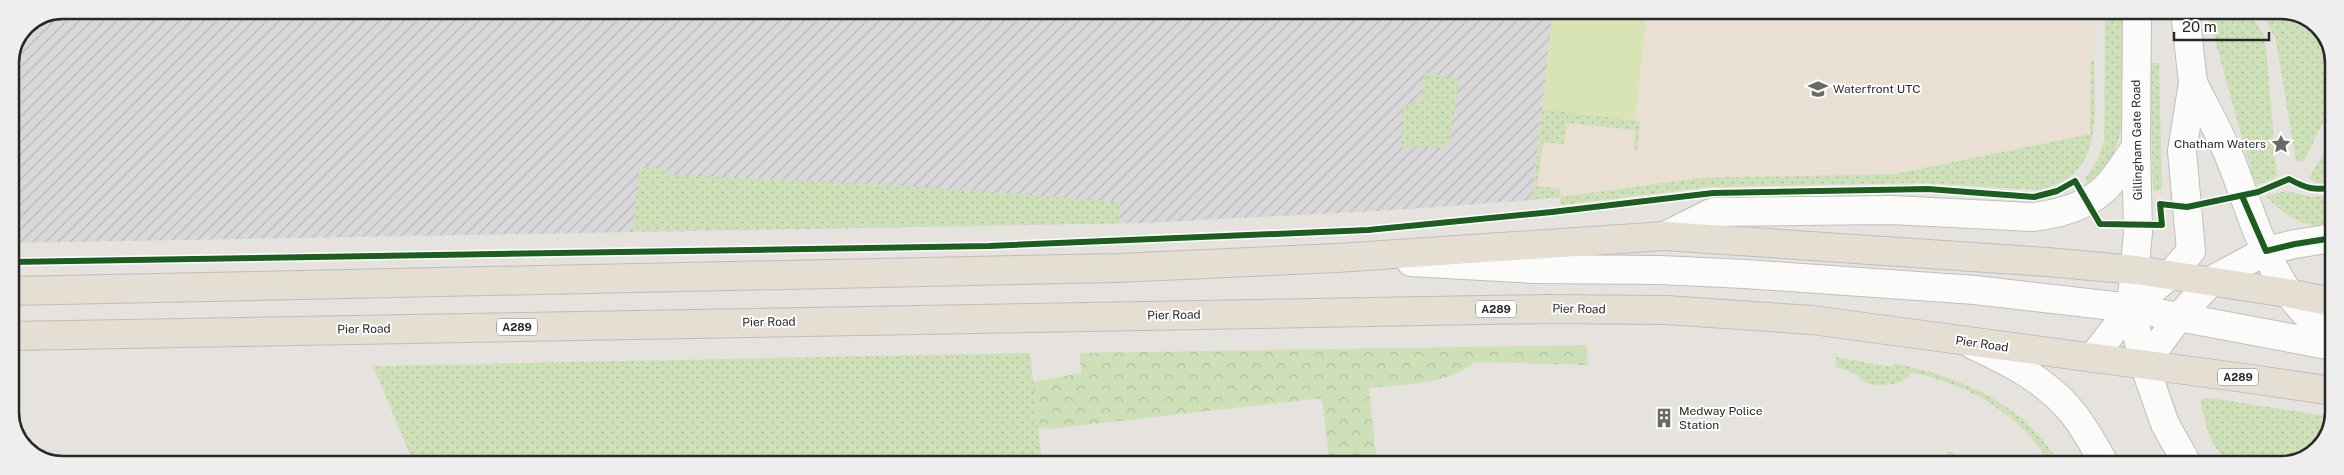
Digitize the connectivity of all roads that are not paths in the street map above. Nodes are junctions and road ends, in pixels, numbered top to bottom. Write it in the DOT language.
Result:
graph roads {
  1 [pos="2137,19"];
  2 [pos="2186,19"];
  3 [pos="2193,82"];
  4 [pos="2136,147"];
  5 [pos="1665,236"];
  6 [pos="2325,239"];
  7 [pos="2266,251"];
  8 [pos="1338,258"];
  9 [pos="2136,270"];
  10 [pos="2170,275"];
  11 [pos="2212,280"];
  12 [pos="19,291"];
  13 [pos="2287,293"];
  14 [pos="2325,300"];
  15 [pos="2132,308"];
  16 [pos="2179,317"];
  17 [pos="2325,331"];
  18 [pos="19,336"];
  19 [pos="1965,342"];
  20 [pos="2325,344"];
  21 [pos="2092,358"];
  22 [pos="2144,364"];
  23 [pos="2325,390"];
  24 [pos="2099,456"];
  25 [pos="2183,456"];
  1 -- 4 [label="street, Gillingham Gate Road"];
  2 -- 3 [label="street"];
  3 -- 7 [label="street"];
  3 -- 10 [label="street"];
  4 -- 5 [label="street"];
  4 -- 9 [label="street, Gillingham Gate Road"];
  5 -- 8 [label="main road"];
  5 -- 9 [label="main road"];
  6 -- 7 [label="street"];
  7 -- 11 [label="street"];
  7 -- 13 [label="street"];
  8 -- 12 [label="main road"];
  8 -- 15 [label="street"];
  9 -- 10 [label="main road"];
  9 -- 15 [label="street, Gillingham Gate Road"];
  10 -- 11 [label="main road"];
  10 -- 15 [label="street"];
  11 -- 13 [label="main road"];
  11 -- 16 [label="street"];
  13 -- 14 [label="main road"];
  13 -- 17 [label="street"];
  15 -- 16 [label="street"];
  15 -- 21 [label="street"];
  15 -- 22 [label="street"];
  16 -- 20 [label="street"];
  16 -- 22 [label="street"];
  18 -- 19 [label="main road, Pier Road / A289"];
  19 -- 21 [label="main road, Pier Road / A289"];
  19 -- 24 [label="street"];
  21 -- 22 [label="main road, Pier Road / A289"];
  22 -- 23 [label="main road, Pier Road / A289"];
  22 -- 25 [label="street"];
}
